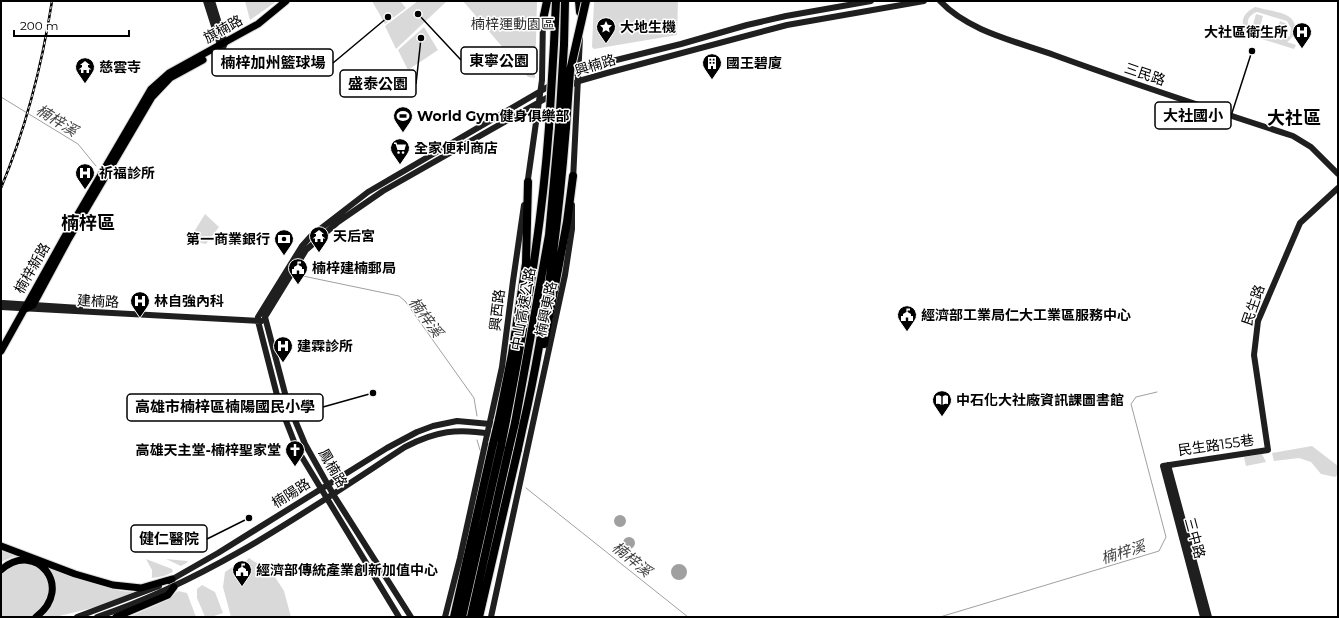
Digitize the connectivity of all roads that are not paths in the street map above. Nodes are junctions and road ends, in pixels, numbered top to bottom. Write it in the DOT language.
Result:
graph roads {
  1 [pos="206,1"];
  2 [pos="212,1"];
  3 [pos="286,1"];
  4 [pos="292,1"];
  5 [pos="544,1"];
  6 [pos="547,1"];
  7 [pos="556,1"];
  8 [pos="566,1"];
  9 [pos="580,1"];
  10 [pos="586,1"];
  11 [pos="871,1"];
  12 [pos="924,1"];
  13 [pos="940,1"];
  14 [pos="580,12"];
  15 [pos="543,20"];
  16 [pos="222,46"];
  17 [pos="580,70"];
  18 [pos="579,81"];
  19 [pos="540,90"];
  20 [pos="538,101"];
  21 [pos="563,127"];
  22 [pos="105,172"];
  23 [pos="1338,174"];
  24 [pos="573,176"];
  25 [pos="528,182"];
  26 [pos="1338,188"];
  27 [pos="309,242"];
  28 [pos="290,269"];
  29 [pos="1,303"];
  30 [pos="28,306"];
  31 [pos="1,307"];
  32 [pos="258,319"];
  33 [pos="266,319"];
  34 [pos="1,351"];
  35 [pos="533,383"];
  36 [pos="502,420"];
  37 [pos="490,424"];
  38 [pos="488,434"];
  39 [pos="531,434"];
  40 [pos="529,441"];
  41 [pos="493,445"];
  42 [pos="513,449"];
  43 [pos="1268,450"];
  44 [pos="1166,465"];
  45 [pos="328,485"];
  46 [pos="320,489"];
  47 [pos="333,494"];
  48 [pos="326,498"];
  49 [pos="1,542"];
  50 [pos="1,546"];
  51 [pos="1,570"];
  52 [pos="83,576"];
  53 [pos="173,583"];
  54 [pos="36,617"];
  55 [pos="77,617"];
  56 [pos="98,617"];
  57 [pos="116,617"];
  58 [pos="399,617"];
  59 [pos="411,617"];
  60 [pos="445,617"];
  61 [pos="454,617"];
  62 [pos="462,617"];
  63 [pos="471,617"];
  64 [pos="479,617"];
  65 [pos="491,617"];
  66 [pos="1204,617"];
  67 [pos="1209,617"];
  1 -- 16 [label="street"];
  2 -- 16 [label="street"];
  3 -- 16 [label="main road, 旗楠路"];
  4 -- 16 [label="main road, 旗楠路"];
  5 -- 15 [label="street, 興西路"];
  6 -- 15 [label="highway"];
  7 -- 36 [label="highway, 中山高速公路, bridge"];
  8 -- 21 [label="highway, 中山高速公路, bridge"];
  9 -- 14 [label="highway"];
  10 -- 21 [label="highway, bridge"];
  11 -- 17 [label="street, 興楠路"];
  12 -- 18 [label="street, 興楠路"];
  13 -- 23 [label="street, 三民路"];
  14 -- 17 [label="street, 楠興東路"];
  15 -- 19 [label="street, 興西路"];
  16 -- 22 [label="main road, 旗楠路"];
  17 -- 18 [label="street, 楠興東路"];
  17 -- 19 [label="street, 興楠路"];
  18 -- 20 [label="street, 興楠路"];
  18 -- 24 [label="street, 楠興東路"];
  19 -- 20 [label="street, 興西路"];
  19 -- 27 [label="street, 興楠路"];
  20 -- 25 [label="street, 興西路"];
  20 -- 27 [label="street, 興楠路"];
  21 -- 35 [label="highway"];
  21 -- 42 [label="highway, 中山高速公路, bridge"];
  22 -- 30 [label="main road, 楠梓新路"];
  24 -- 35 [label="highway"];
  24 -- 39 [label="street, 楠興東路"];
  25 -- 36 [label="highway"];
  25 -- 37 [label="street, 興西路"];
  26 -- 43 [label="street, 民生路"];
  27 -- 28 [label="street"];
  28 -- 32 [label="street"];
  28 -- 33 [label="street"];
  29 -- 30 [label="street, 建楠路"];
  30 -- 31 [label="street, 建楠路"];
  30 -- 32 [label="street, 建楠路"];
  30 -- 34 [label="main road, 楠梓新路"];
  32 -- 33 [label="street, 建楠路"];
  32 -- 46 [label="street, 鳳楠路"];
  33 -- 45 [label="street, 鳳楠路"];
  35 -- 42 [label="highway, bridge"];
  36 -- 41 [label="highway, 中山高速公路, bridge"];
  37 -- 38 [label="street, 興西路"];
  37 -- 39 [label="street, 楠陽路"];
  37 -- 45 [label="street, 楠陽路"];
  38 -- 40 [label="street, 楠陽路"];
  38 -- 41 [label="street, 興西路"];
  38 -- 47 [label="street, 楠陽路"];
  39 -- 40 [label="street, 楠興東路"];
  40 -- 65 [label="street, 楠興東路"];
  41 -- 60 [label="street, 興西路"];
  41 -- 61 [label="highway"];
  41 -- 62 [label="highway, 中山高速公路"];
  42 -- 63 [label="highway, 中山高速公路"];
  42 -- 64 [label="highway"];
  43 -- 44 [label="street, 民生路155巷"];
  44 -- 66 [label="street, 三中路"];
  44 -- 67 [label="street"];
  45 -- 46 [label="street, 楠陽路"];
  45 -- 47 [label="street, 鳳楠路"];
  46 -- 48 [label="street, 鳳楠路"];
  46 -- 53 [label="street, 楠陽路"];
  47 -- 48 [label="street, 楠陽路"];
  47 -- 59 [label="street, 鳳楠路"];
  48 -- 53 [label="street, 楠陽路"];
  48 -- 58 [label="street, 鳳楠路"];
  49 -- 52 [label="main road"];
  50 -- 52 [label="main road"];
  51 -- 54 [label="main road"];
  52 -- 53 [label="main road"];
  53 -- 55 [label="street, 楠陽路"];
  53 -- 56 [label="street, 楠陽路"];
  53 -- 57 [label="main road"];
}
